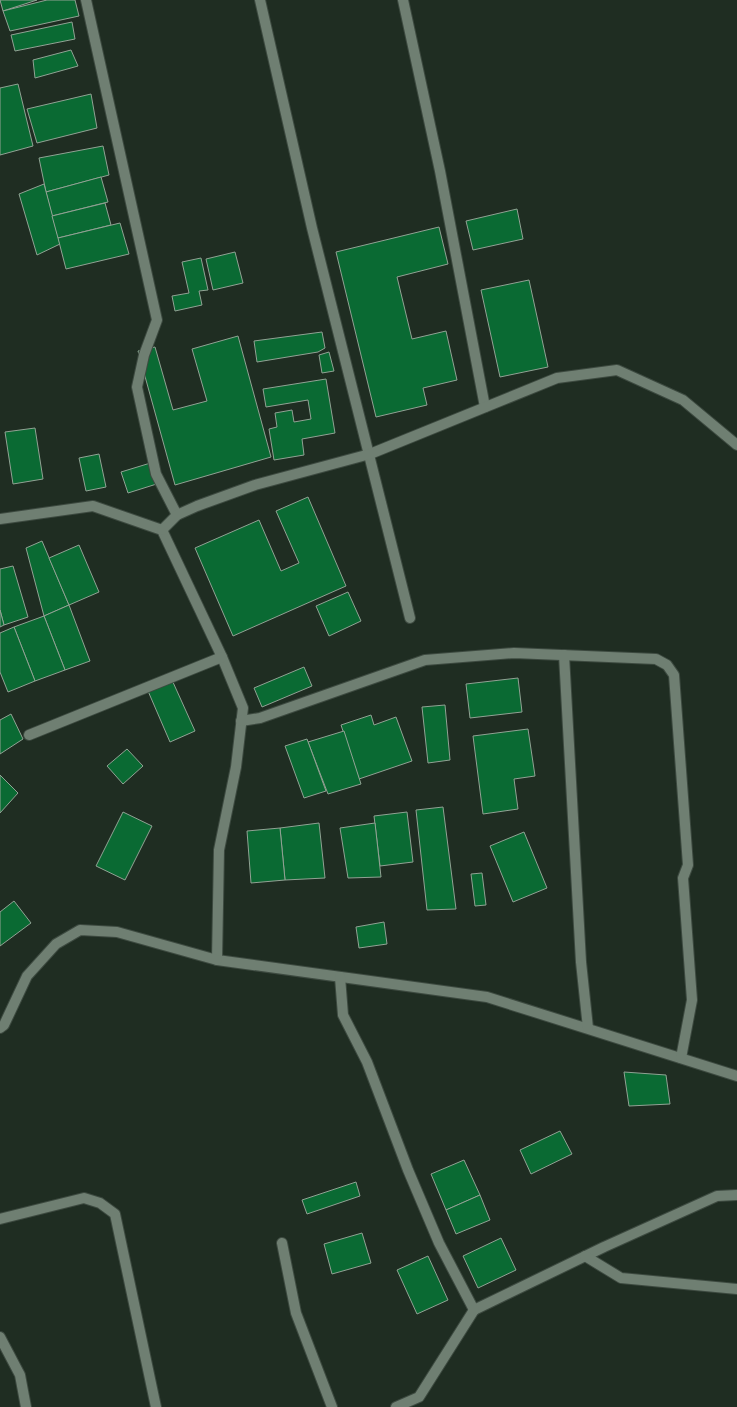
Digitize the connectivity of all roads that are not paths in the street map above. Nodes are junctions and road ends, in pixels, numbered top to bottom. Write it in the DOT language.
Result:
graph roads {
  1 [pos="86,0"];
  2 [pos="260,0"];
  3 [pos="403,0"];
  4 [pos="485,407"];
  5 [pos="737,445"];
  6 [pos="370,454"];
  7 [pos="177,515"];
  8 [pos="0,519"];
  9 [pos="162,530"];
  10 [pos="410,618"];
  11 [pos="564,655"];
  12 [pos="222,657"];
  13 [pos="241,721"];
  14 [pos="29,735"];
  15 [pos="217,960"];
  16 [pos="340,977"];
  17 [pos="0,1028"];
  18 [pos="588,1028"];
  19 [pos="681,1058"];
  20 [pos="737,1076"];
  21 [pos="737,1195"];
  22 [pos="0,1219"];
  23 [pos="282,1243"];
  24 [pos="585,1256"];
  25 [pos="737,1289"];
  26 [pos="474,1310"];
  27 [pos="0,1337"];
  28 [pos="26,1407"];
  29 [pos="156,1407"];
  30 [pos="332,1407"];
  31 [pos="396,1407"];
  1 -- 7 [label="street"];
  2 -- 6 [label="street"];
  3 -- 4 [label="street"];
  4 -- 5 [label="street"];
  4 -- 6 [label="street"];
  6 -- 7 [label="street"];
  6 -- 10 [label="street"];
  7 -- 9 [label="street"];
  8 -- 9 [label="street"];
  9 -- 12 [label="street"];
  11 -- 13 [label="street"];
  11 -- 18 [label="street"];
  11 -- 19 [label="street"];
  12 -- 13 [label="street"];
  12 -- 14 [label="street"];
  13 -- 15 [label="street"];
  15 -- 16 [label="street"];
  15 -- 17 [label="street"];
  16 -- 18 [label="street"];
  16 -- 26 [label="street"];
  18 -- 19 [label="street"];
  19 -- 20 [label="street"];
  21 -- 24 [label="street"];
  22 -- 29 [label="street"];
  23 -- 30 [label="street"];
  24 -- 25 [label="street"];
  24 -- 26 [label="street"];
  26 -- 31 [label="street"];
  27 -- 28 [label="street"];
}
